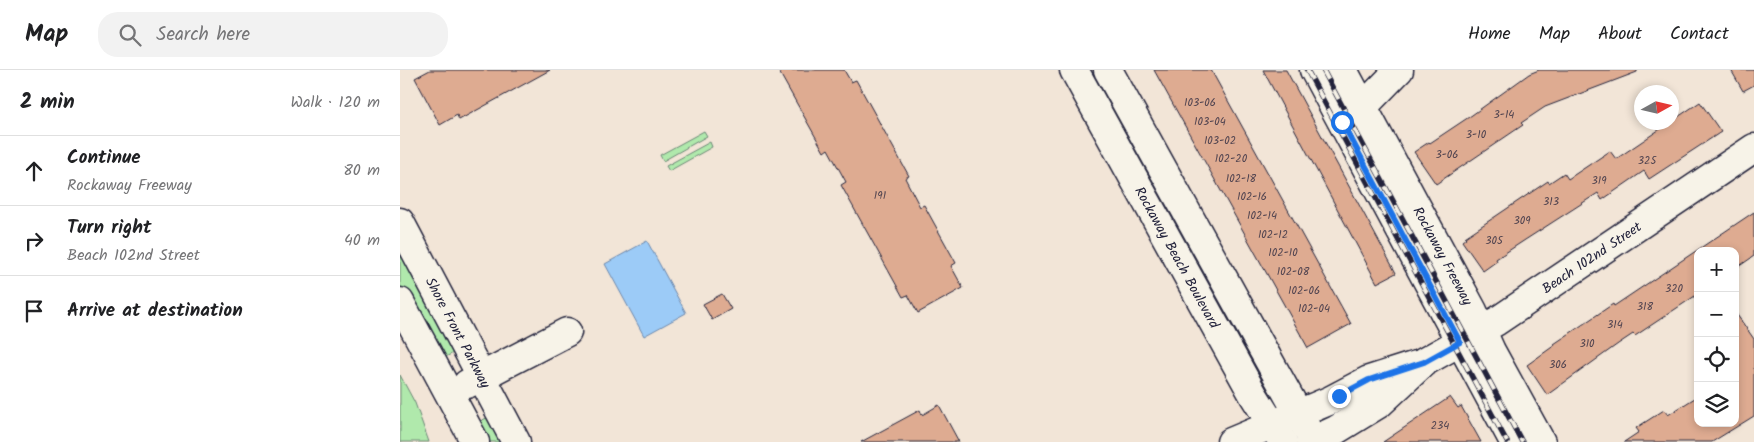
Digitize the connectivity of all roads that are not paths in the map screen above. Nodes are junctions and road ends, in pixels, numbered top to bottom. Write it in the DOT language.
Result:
graph roads {
  1 [pos="1074,70"];
  2 [pos="1108,70"];
  3 [pos="1314,70"];
  4 [pos="1343,70"];
  5 [pos="1399,70"];
  6 [pos="1363,107"];
  7 [pos="1754,148"];
  8 [pos="400,222"];
  9 [pos="400,302"];
  10 [pos="567,332"];
  11 [pos="1471,336"];
  12 [pos="1424,362"];
  13 [pos="482,376"];
  14 [pos="450,393"];
  15 [pos="1298,414"];
  16 [pos="1277,433"];
  17 [pos="1311,441"];
  18 [pos="476,442"];
  19 [pos="516,442"];
  20 [pos="1231,442"];
  21 [pos="1514,442"];
  22 [pos="1541,442"];
  1 -- 16 [label="street, Rockaway Beach Boulevard"];
  2 -- 15 [label="street"];
  3 -- 11 [label="street, Rockaway Freeway"];
  4 -- 6 [label="street, Rockaway Freeway"];
  5 -- 6 [label="street"];
  6 -- 11 [label="street, Rockaway Freeway"];
  7 -- 11 [label="street, Beach 102nd Street"];
  8 -- 13 [label="street, Shore Front Parkway"];
  9 -- 14 [label="street"];
  10 -- 13 [label="street"];
  11 -- 12 [label="street, Beach 102nd Street"];
  11 -- 21 [label="street, Rockaway Freeway"];
  11 -- 22 [label="street, Rockaway Freeway"];
  12 -- 15 [label="street, Beach 102nd Street"];
  12 -- 17 [label="street, Beach 102nd Street"];
  13 -- 14 [label="street"];
  13 -- 19 [label="street, Shore Front Parkway"];
  14 -- 18 [label="street"];
  15 -- 16 [label="street, Beach 102nd Street"];
  15 -- 17 [label="street"];
  16 -- 20 [label="street, Beach 102nd Street"];
}
